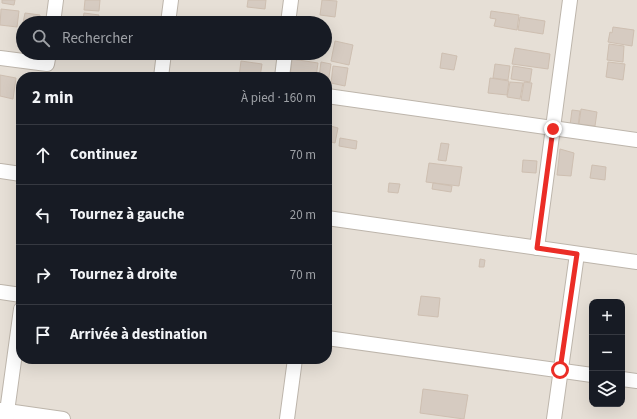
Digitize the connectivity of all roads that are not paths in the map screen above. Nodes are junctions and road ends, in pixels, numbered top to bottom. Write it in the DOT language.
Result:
graph roads {
  1 [pos="56,0"];
  2 [pos="171,0"];
  3 [pos="290,0"];
  4 [pos="570,0"];
  5 [pos="54,16"];
  6 [pos="169,16"];
  7 [pos="289,16"];
  8 [pos="0,58"];
  9 [pos="48,60"];
  10 [pos="163,60"];
  11 [pos="284,60"];
  12 [pos="162,72"];
  13 [pos="283,72"];
  14 [pos="332,97"];
  15 [pos="553,129"];
  16 [pos="637,140"];
  17 [pos="0,171"];
  18 [pos="16,173"];
  19 [pos="332,219"];
  20 [pos="537,248"];
  21 [pos="577,254"];
  22 [pos="637,262"];
  23 [pos="0,292"];
  24 [pos="16,294"];
  25 [pos="332,339"];
  26 [pos="16,340"];
  27 [pos="295,364"];
  28 [pos="560,370"];
  29 [pos="589,375"];
  30 [pos="625,379"];
  31 [pos="637,381"];
  32 [pos="4,413"];
  33 [pos="63,419"];
  34 [pos="287,419"];
  35 [pos="554,419"];
  1 -- 5 [label="street"];
  2 -- 6 [label="street"];
  3 -- 7 [label="street"];
  4 -- 15 [label="street"];
  8 -- 9 [label="street"];
  10 -- 12 [label="street"];
  11 -- 13 [label="street"];
  14 -- 15 [label="street"];
  15 -- 16 [label="street"];
  15 -- 20 [label="street"];
  17 -- 18 [label="street"];
  19 -- 20 [label="street"];
  20 -- 21 [label="street"];
  21 -- 22 [label="street"];
  21 -- 28 [label="street"];
  23 -- 24 [label="street"];
  25 -- 28 [label="street"];
  26 -- 32 [label="street"];
  27 -- 34 [label="street"];
  28 -- 29 [label="street"];
  28 -- 35 [label="street"];
  30 -- 31 [label="street"];
  32 -- 33 [label="street"];
}
